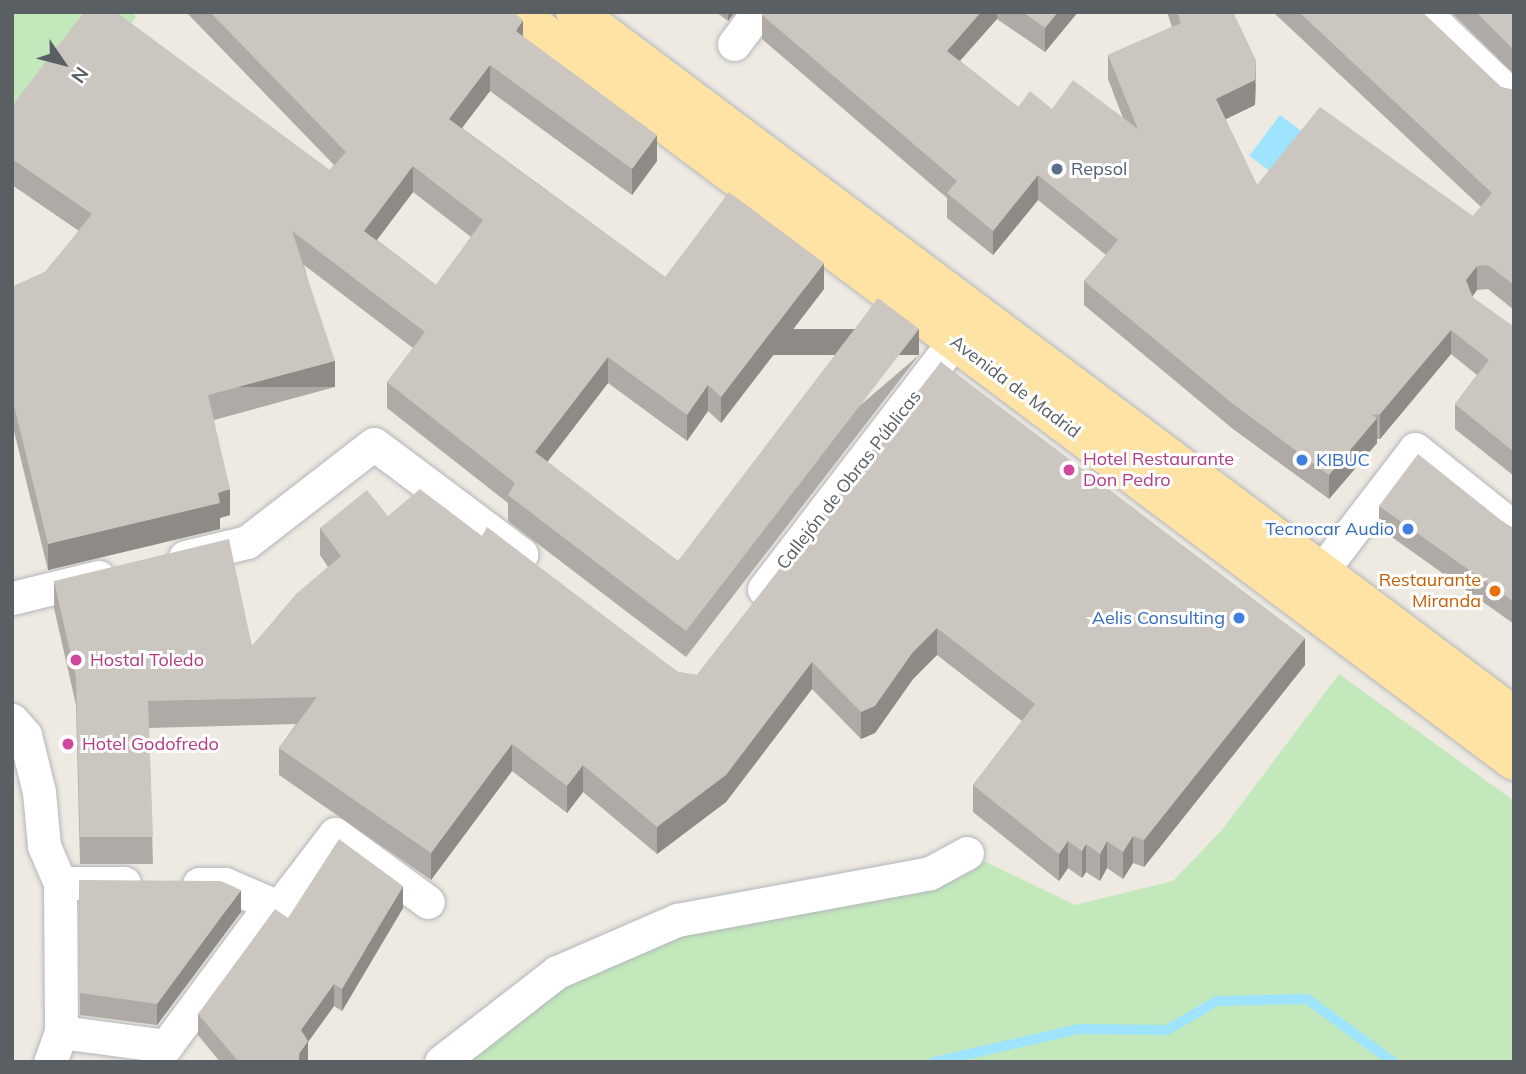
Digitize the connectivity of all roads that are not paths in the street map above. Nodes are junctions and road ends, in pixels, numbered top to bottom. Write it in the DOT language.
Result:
graph roads {
  1 [pos="516,12"];
  2 [pos="575,12"];
  3 [pos="758,12"];
  4 [pos="1424,12"];
  5 [pos="734,44"];
  6 [pos="1514,98"];
  7 [pos="954,341"];
  8 [pos="1514,528"];
  9 [pos="1320,573"];
  10 [pos="550,576"];
  11 [pos="12,598"];
  12 [pos="741,618"];
  13 [pos="1514,716"];
  14 [pos="12,720"];
  15 [pos="1514,761"];
  16 [pos="967,853"];
  17 [pos="60,883"];
  18 [pos="428,902"];
  19 [pos="271,904"];
  20 [pos="55,1047"];
  21 [pos="172,1054"];
  22 [pos="442,1062"];
  1 -- 7 [label="main road, Avenida de Madrid"];
  2 -- 9 [label="main road, Avenida de Madrid"];
  3 -- 5 [label="street"];
  4 -- 6 [label="street"];
  7 -- 12 [label="street, Callejón de Obras Públicas"];
  7 -- 15 [label="main road, Avenida de Madrid"];
  8 -- 9 [label="street"];
  9 -- 13 [label="main road, Avenida de Madrid"];
  10 -- 11 [label="street"];
  14 -- 17 [label="street"];
  16 -- 22 [label="street"];
  17 -- 19 [label="street"];
  17 -- 20 [label="street"];
  18 -- 19 [label="street"];
  19 -- 21 [label="street"];
  20 -- 21 [label="street"];
}
